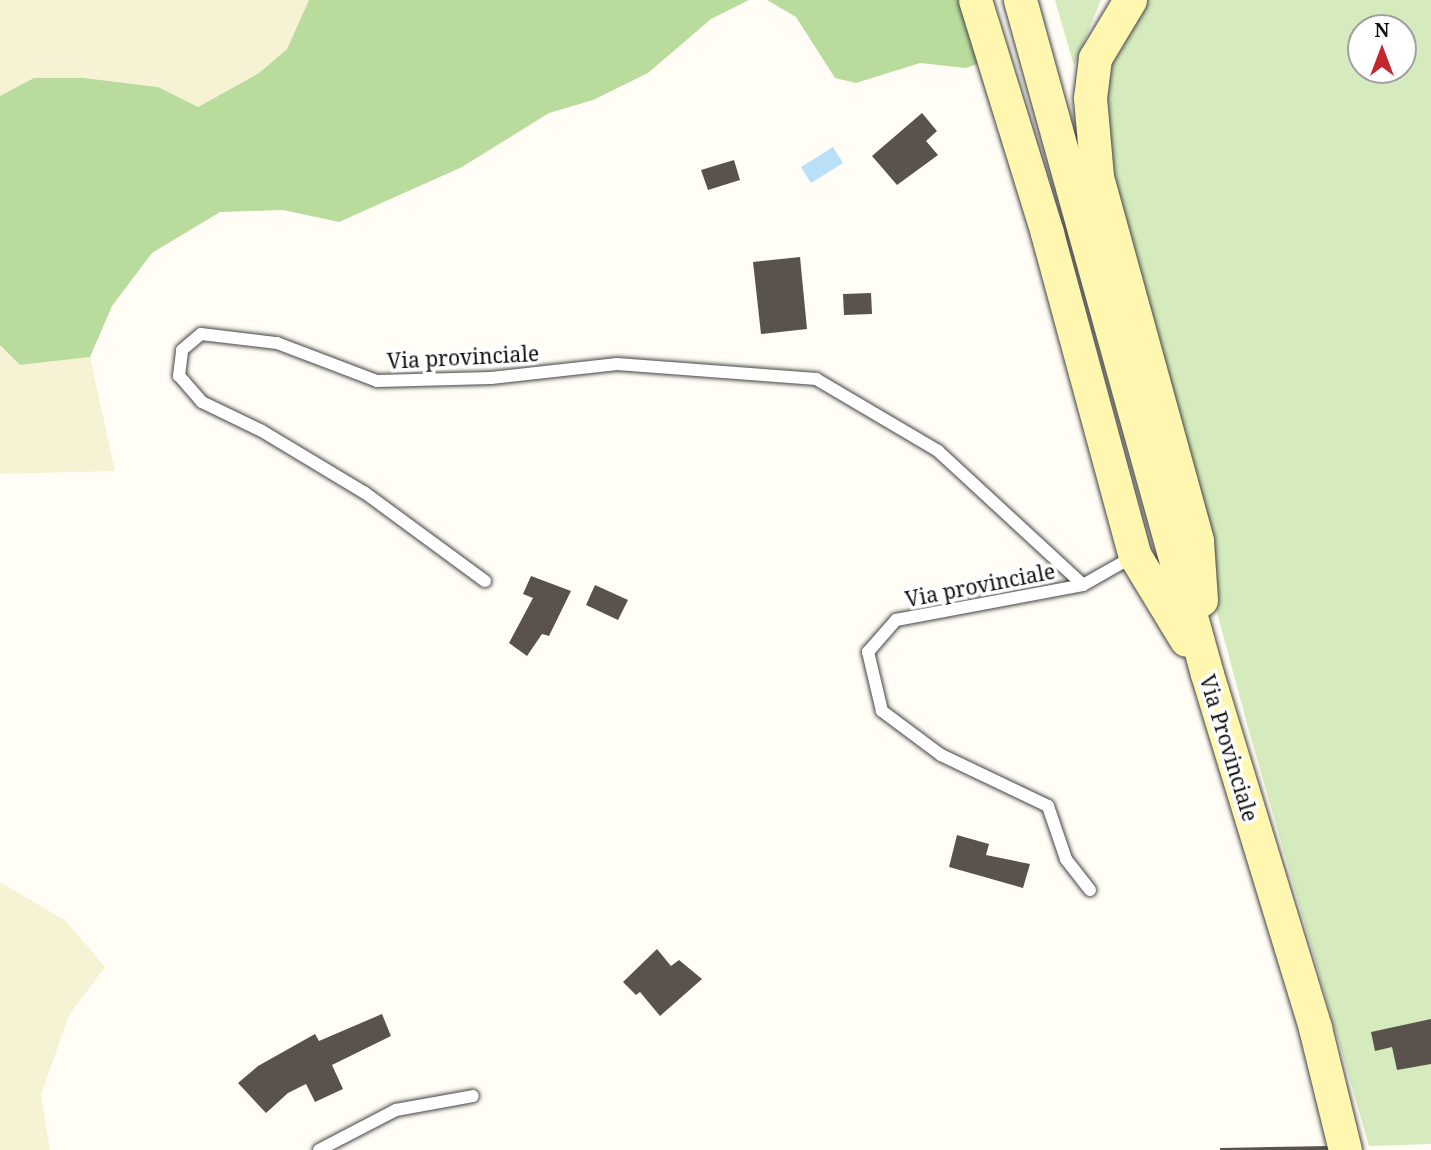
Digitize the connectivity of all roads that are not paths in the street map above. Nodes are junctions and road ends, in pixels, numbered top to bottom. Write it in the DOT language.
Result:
graph roads {
  1 [pos="975,0"];
  2 [pos="1020,0"];
  3 [pos="1130,0"];
  4 [pos="1135,556"];
  5 [pos="485,581"];
  6 [pos="1083,584"];
  7 [pos="1207,674"];
  8 [pos="1090,890"];
  9 [pos="473,1096"];
  10 [pos="319,1150"];
  11 [pos="1345,1150"];
  1 -- 4 [label="main road"];
  2 -- 7 [label="main road, Via Provinciale"];
  3 -- 7 [label="main road"];
  4 -- 6 [label="lane, Via provinciale"];
  4 -- 7 [label="main road"];
  5 -- 6 [label="lane, Via provinciale"];
  6 -- 8 [label="lane, Via provinciale"];
  7 -- 11 [label="main road, Via Provinciale"];
  9 -- 10 [label="lane"];
}
